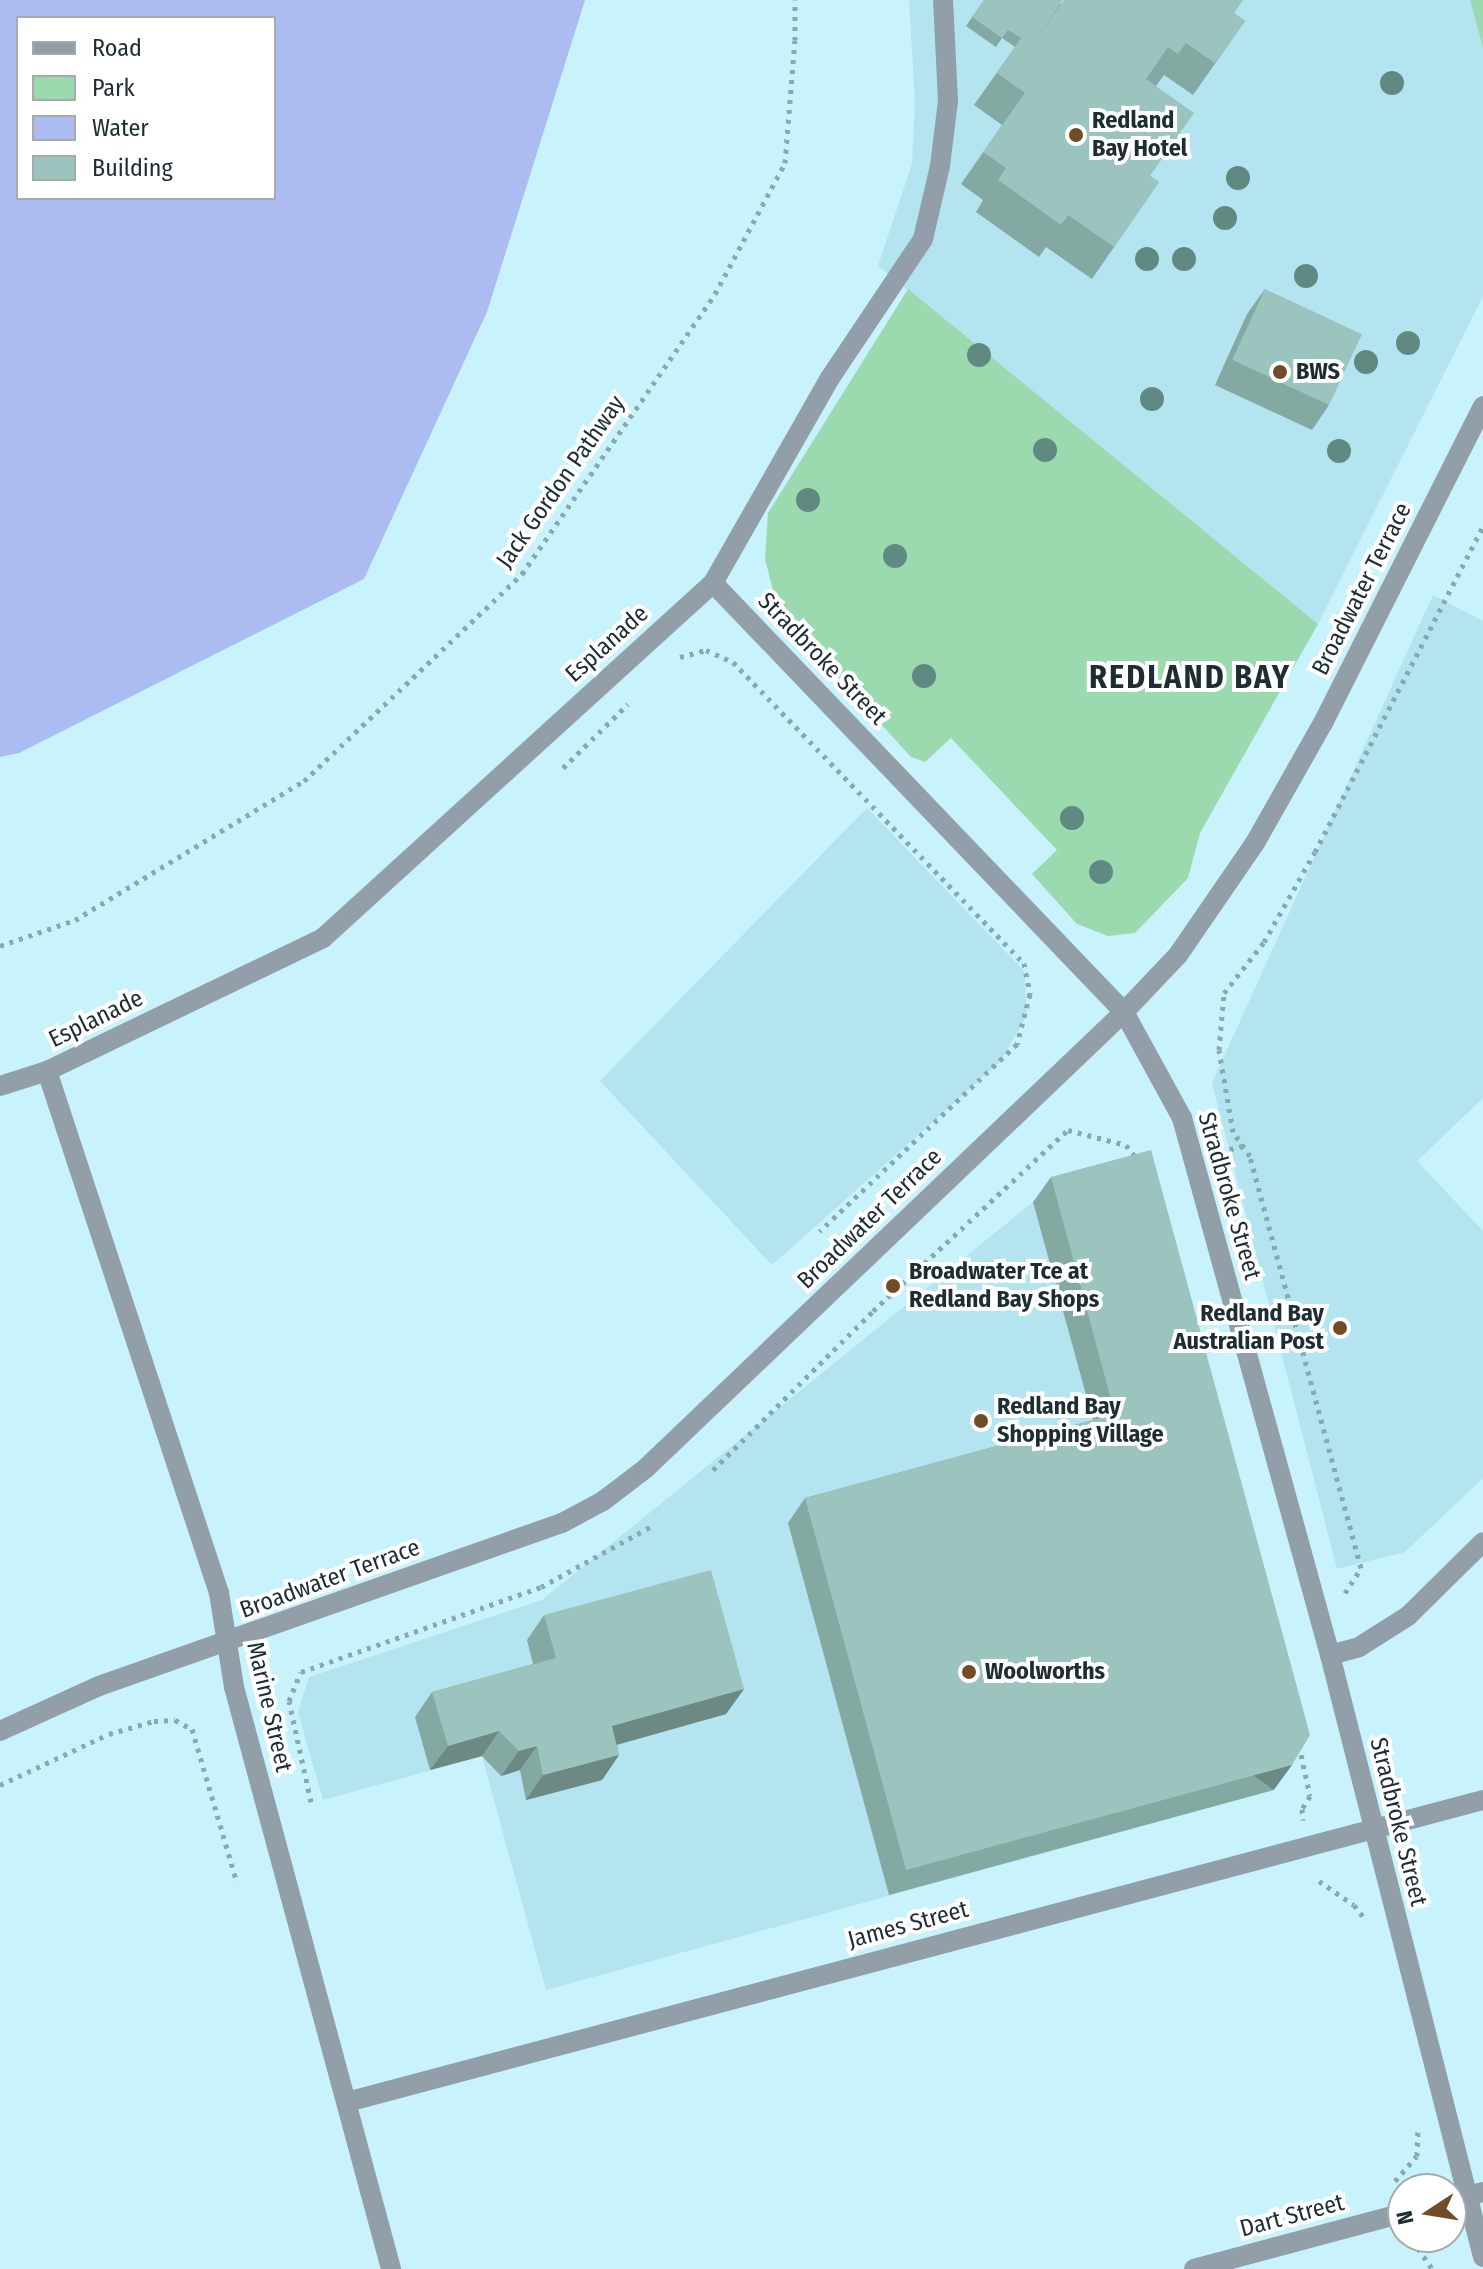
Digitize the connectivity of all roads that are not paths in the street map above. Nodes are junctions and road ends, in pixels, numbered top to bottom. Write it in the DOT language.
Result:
graph roads {
  1 [pos="943,0"];
  2 [pos="1483,406"];
  3 [pos="713,583"];
  4 [pos="1124,1012"];
  5 [pos="47,1071"];
  6 [pos="0,1086"];
  7 [pos="1483,1542"];
  8 [pos="227,1643"];
  9 [pos="1330,1655"];
  10 [pos="0,1731"];
  11 [pos="1483,1800"];
  12 [pos="1372,1830"];
  13 [pos="347,2102"];
  14 [pos="1461,2173"];
  15 [pos="1467,2196"];
  16 [pos="1387,2217"];
  17 [pos="1483,2257"];
  18 [pos="391,2269"];
  19 [pos="1194,2269"];
  1 -- 3 [label="street, Esplanade"];
  2 -- 4 [label="street, Broadwater Terrace"];
  3 -- 4 [label="street, Stradbroke Street"];
  3 -- 5 [label="street, Esplanade"];
  4 -- 8 [label="street, Broadwater Terrace"];
  4 -- 9 [label="street, Stradbroke Street"];
  5 -- 6 [label="street, Esplanade"];
  5 -- 8 [label="street, Marine Street"];
  7 -- 9 [label="street"];
  8 -- 10 [label="street, Broadwater Terrace"];
  8 -- 13 [label="street, Marine Street"];
  9 -- 12 [label="street, Stradbroke Street"];
  11 -- 12 [label="street, James Street"];
  12 -- 13 [label="street, James Street"];
  12 -- 14 [label="street, Stradbroke Street"];
  13 -- 18 [label="street, Marine Street"];
  15 -- 17 [label="street, Stradbroke Street"];
  16 -- 19 [label="street, Dart Street"];
}
